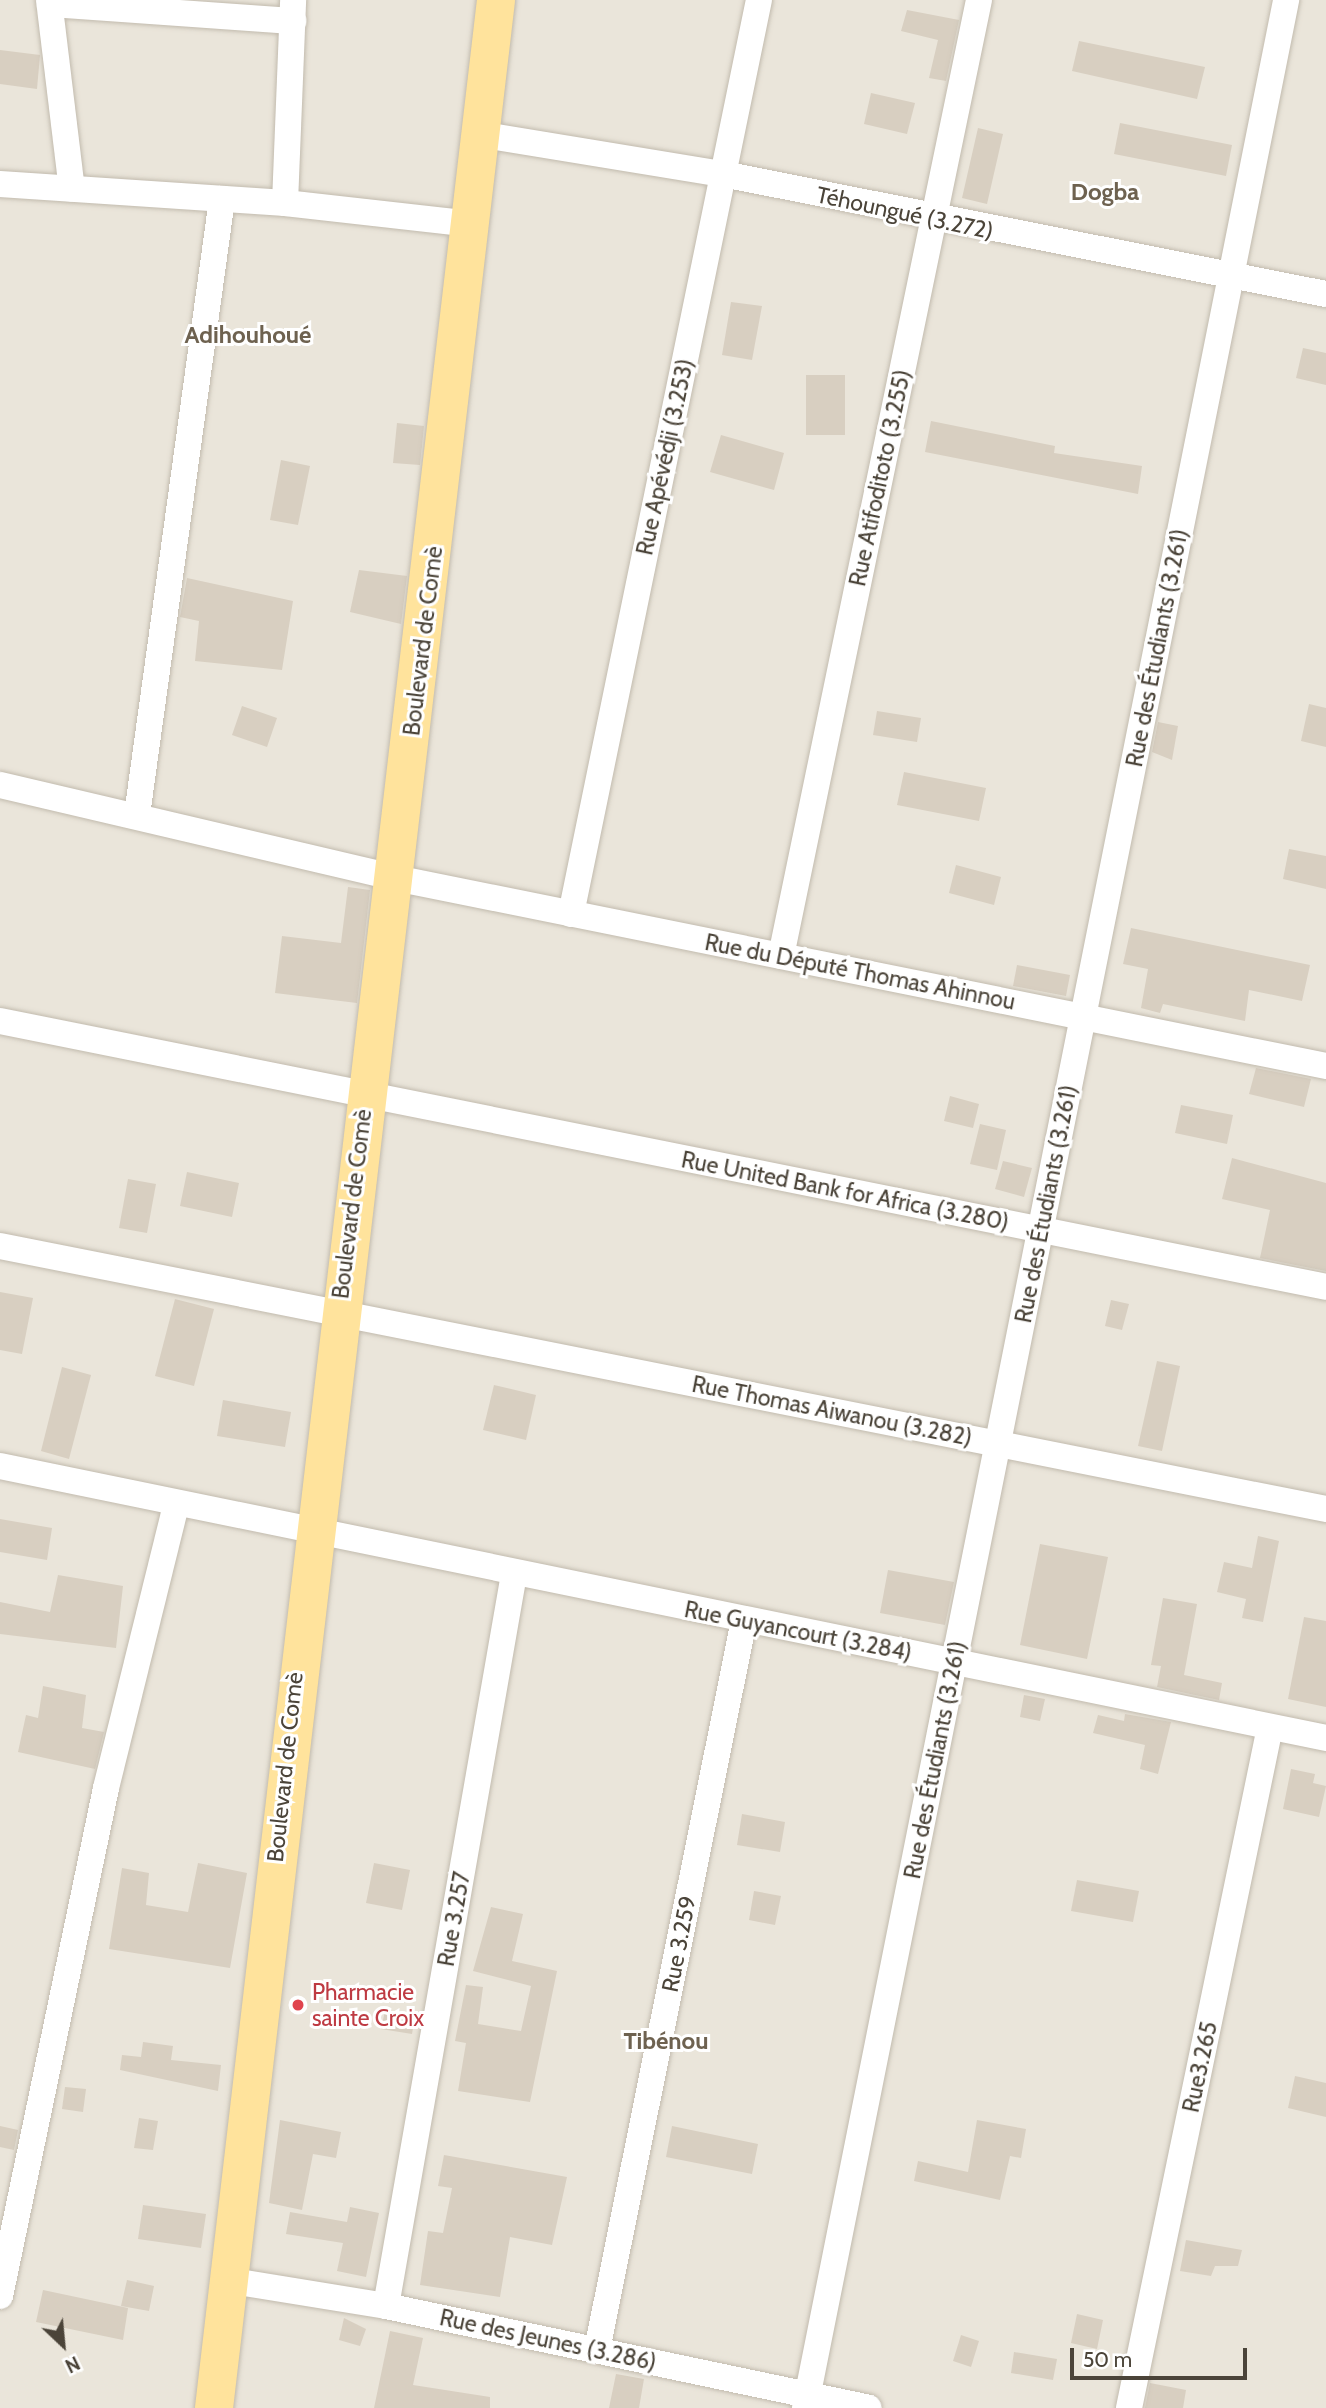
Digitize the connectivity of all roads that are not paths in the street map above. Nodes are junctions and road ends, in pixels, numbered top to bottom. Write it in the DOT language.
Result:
graph roads {
  1 [pos="496,0"];
  2 [pos="759,0"];
  3 [pos="979,0"];
  4 [pos="1286,0"];
  5 [pos="50,2"];
  6 [pos="293,11"];
  7 [pos="484,135"];
  8 [pos="723,174"];
  9 [pos="0,184"];
  10 [pos="72,189"];
  11 [pos="222,199"];
  12 [pos="285,203"];
  13 [pos="933,220"];
  14 [pos="472,224"];
  15 [pos="1231,276"];
  16 [pos="1326,294"];
  17 [pos="0,785"];
  18 [pos="137,815"];
  19 [pos="395,878"];
  20 [pos="571,914"];
  21 [pos="781,956"];
  22 [pos="1083,1017"];
  23 [pos="0,1021"];
  24 [pos="1326,1066"];
  25 [pos="365,1095"];
  26 [pos="1041,1230"];
  27 [pos="0,1246"];
  28 [pos="1326,1287"];
  29 [pos="338,1313"];
  30 [pos="998,1444"];
  31 [pos="0,1466"];
  32 [pos="176,1506"];
  33 [pos="1326,1509"];
  34 [pos="312,1533"];
  35 [pos="514,1574"];
  36 [pos="744,1620"];
  37 [pos="954,1662"];
  38 [pos="1270,1727"];
  39 [pos="1326,1738"];
  40 [pos="226,2280"];
  41 [pos="0,2295"];
  42 [pos="386,2306"];
  43 [pos="597,2350"];
  44 [pos="806,2402"];
  45 [pos="214,2408"];
  46 [pos="868,2408"];
  47 [pos="1129,2408"];
  1 -- 7 [label="main road, Boulevard de Comè"];
  2 -- 8 [label="street, Rue Apévédji (3.253)"];
  3 -- 13 [label="street, Rue Atifoditoto (3.255)"];
  4 -- 15 [label="street, Rue des Étudiants (3.261)"];
  5 -- 6 [label="street"];
  5 -- 10 [label="street"];
  6 -- 12 [label="street"];
  7 -- 8 [label="street, Téhoungué (3.272)"];
  7 -- 14 [label="main road, Boulevard de Comè"];
  8 -- 13 [label="street, Téhoungué (3.272)"];
  8 -- 20 [label="street, Rue Apévédji (3.253)"];
  9 -- 10 [label="street"];
  10 -- 11 [label="street"];
  11 -- 12 [label="street"];
  11 -- 18 [label="street"];
  12 -- 14 [label="street"];
  13 -- 15 [label="street, Téhoungué (3.272)"];
  13 -- 21 [label="street, Rue Atifoditoto (3.255)"];
  14 -- 19 [label="main road, Boulevard de Comè"];
  15 -- 16 [label="street, Téhoungué (3.272)"];
  15 -- 22 [label="street, Rue des Étudiants (3.261)"];
  17 -- 18 [label="street, Rue du Député Thomas Ahinnou"];
  18 -- 19 [label="street, Rue du Député Thomas Ahinnou"];
  19 -- 20 [label="street, Rue du Député Thomas Ahinnou"];
  19 -- 25 [label="main road, Boulevard de Comè"];
  20 -- 21 [label="street, Rue du Député Thomas Ahinnou"];
  21 -- 22 [label="street, Rue du Député Thomas Ahinnou"];
  22 -- 24 [label="street, Rue du Député Thomas Ahinnou"];
  22 -- 26 [label="street, Rue des Étudiants (3.261)"];
  23 -- 25 [label="street, Rue United Bank for Africa (3.280)"];
  25 -- 26 [label="street, Rue United Bank for Africa (3.280)"];
  25 -- 29 [label="main road, Boulevard de Comè"];
  26 -- 28 [label="street, Rue United Bank for Africa (3.280)"];
  26 -- 30 [label="street, Rue des Étudiants (3.261)"];
  27 -- 29 [label="street, Rue Thomas Aiwanou (3.282)"];
  29 -- 30 [label="street, Rue Thomas Aiwanou (3.282)"];
  29 -- 34 [label="main road, Boulevard de Comè"];
  30 -- 33 [label="street, Rue Thomas Aiwanou (3.282)"];
  30 -- 37 [label="street, Rue des Étudiants (3.261)"];
  31 -- 32 [label="street, Rue Guyancourt (3.284)"];
  32 -- 34 [label="street, Rue Guyancourt (3.284)"];
  32 -- 41 [label="street"];
  34 -- 35 [label="street, Rue Guyancourt (3.284)"];
  34 -- 40 [label="main road, Boulevard de Comè"];
  35 -- 36 [label="street, Rue Guyancourt (3.284)"];
  35 -- 42 [label="street, Rue 3.257"];
  36 -- 37 [label="street, Rue Guyancourt (3.284)"];
  36 -- 43 [label="street, Rue 3.259"];
  37 -- 38 [label="street, Rue Guyancourt (3.284)"];
  37 -- 44 [label="street, Rue des Étudiants (3.261)"];
  38 -- 39 [label="street, Rue Guyancourt (3.284)"];
  38 -- 47 [label="street, Rue3.265"];
  40 -- 42 [label="street, Rue des Jeunes (3.286)"];
  40 -- 45 [label="main road, Boulevard de Comè"];
  42 -- 43 [label="street, Rue des Jeunes (3.286)"];
  43 -- 44 [label="street, Rue des Jeunes (3.286)"];
  44 -- 46 [label="street, Rue des Jeunes (3.286)"];
}
